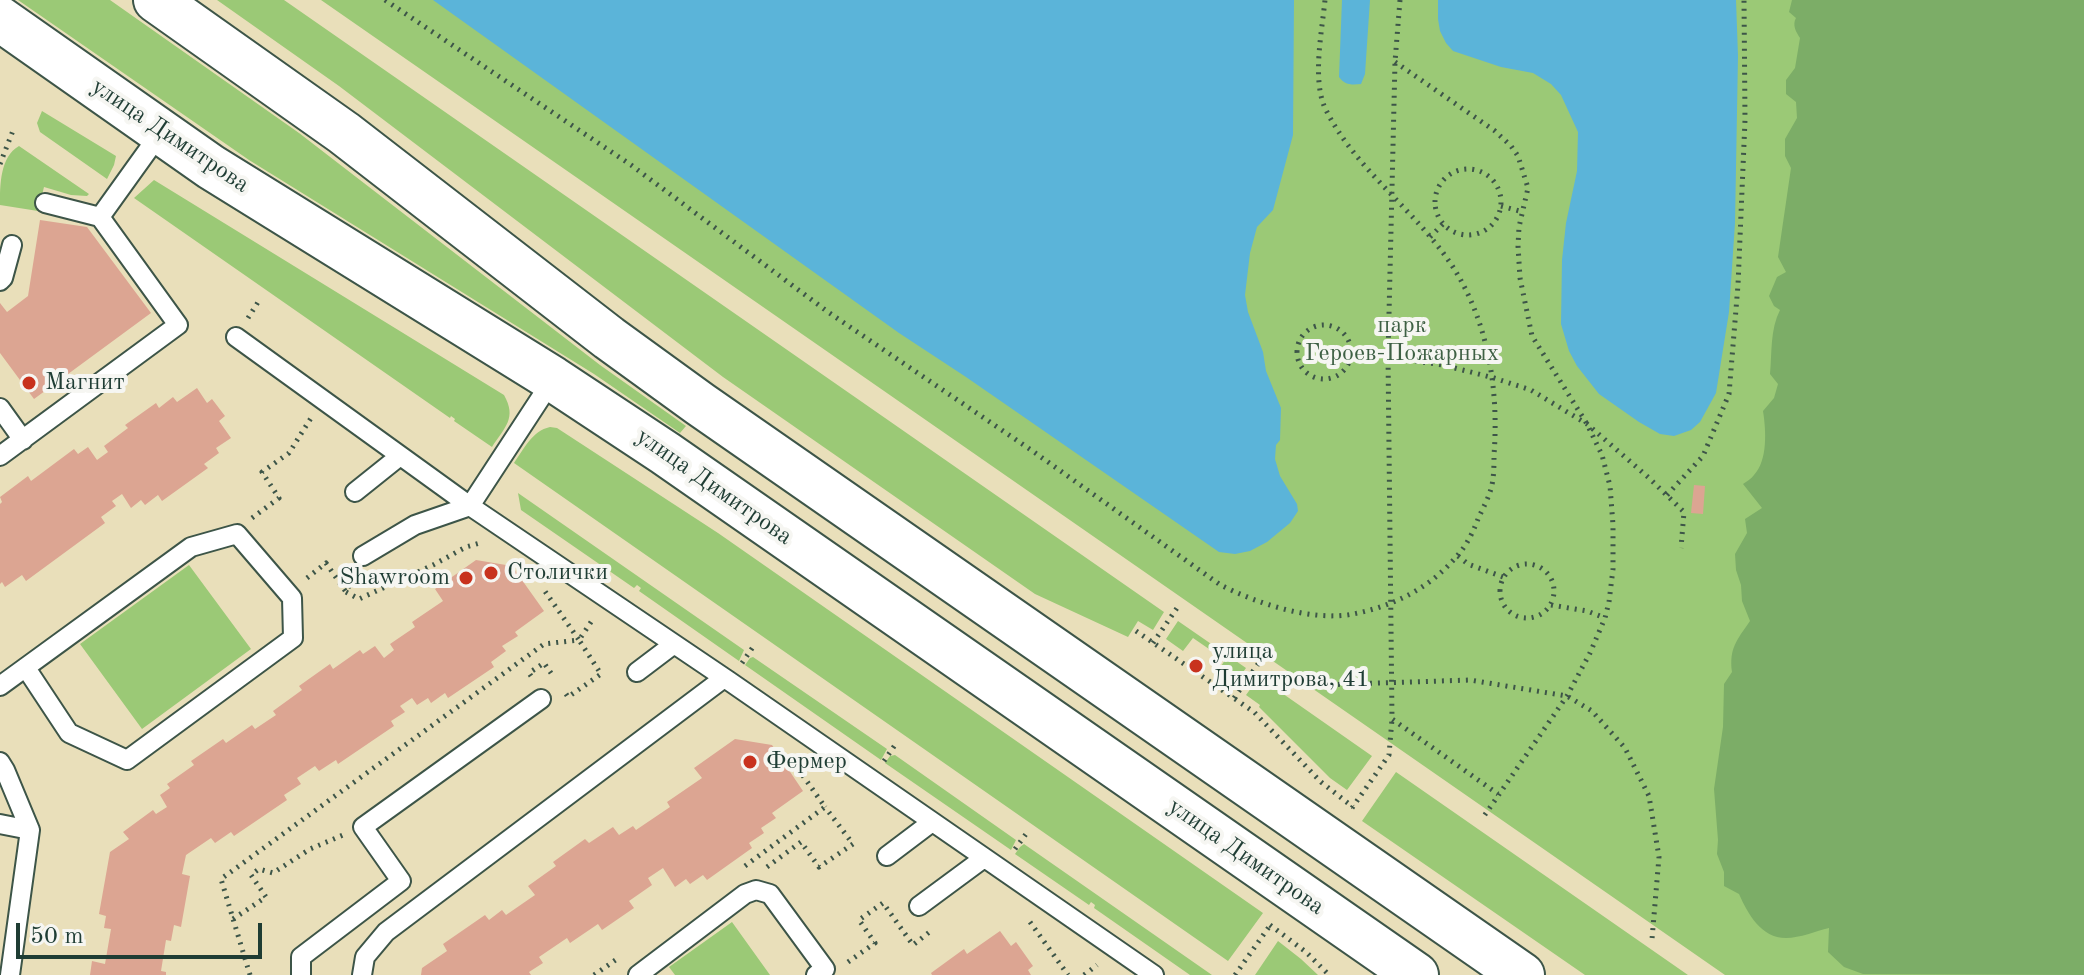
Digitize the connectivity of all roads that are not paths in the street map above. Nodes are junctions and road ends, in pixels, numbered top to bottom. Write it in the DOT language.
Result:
graph roads {
  1 [pos="156,0"];
  2 [pos="0,19"];
  3 [pos="161,132"];
  4 [pos="45,203"];
  5 [pos="100,217"];
  6 [pos="12,245"];
  7 [pos="0,281"];
  8 [pos="236,337"];
  9 [pos="553,379"];
  10 [pos="0,408"];
  11 [pos="23,440"];
  12 [pos="0,456"];
  13 [pos="400,456"];
  14 [pos="355,492"];
  15 [pos="470,506"];
  16 [pos="363,556"];
  17 [pos="674,644"];
  18 [pos="26,668"];
  19 [pos="637,672"];
  20 [pos="724,678"];
  21 [pos="0,686"];
  22 [pos="541,699"];
  23 [pos="0,762"];
  24 [pos="932,822"];
  25 [pos="0,824"];
  26 [pos="30,830"];
  27 [pos="887,856"];
  28 [pos="984,858"];
  29 [pos="919,906"];
  30 [pos="10,975"];
  31 [pos="301,975"];
  32 [pos="362,975"];
  33 [pos="638,975"];
  34 [pos="816,975"];
  35 [pos="1154,975"];
  36 [pos="1416,975"];
  37 [pos="1522,975"];
  1 -- 37 [label="street"];
  2 -- 3 [label="street, улица Димитрова"];
  3 -- 5 [label="lane"];
  3 -- 9 [label="street, улица Димитрова"];
  4 -- 5 [label="lane"];
  5 -- 11 [label="lane"];
  6 -- 7 [label="lane"];
  8 -- 13 [label="lane"];
  9 -- 15 [label="lane"];
  9 -- 36 [label="street, улица Димитрова"];
  10 -- 11 [label="lane"];
  11 -- 12 [label="lane"];
  13 -- 14 [label="lane"];
  13 -- 15 [label="lane"];
  15 -- 16 [label="lane"];
  15 -- 17 [label="lane"];
  17 -- 19 [label="lane"];
  17 -- 20 [label="lane"];
  18 -- 18 [label="lane"];
  18 -- 21 [label="lane"];
  20 -- 24 [label="lane"];
  20 -- 32 [label="lane"];
  22 -- 31 [label="lane"];
  23 -- 26 [label="lane"];
  24 -- 27 [label="lane"];
  24 -- 28 [label="lane"];
  25 -- 26 [label="lane"];
  26 -- 30 [label="lane"];
  28 -- 29 [label="lane"];
  28 -- 35 [label="lane"];
  33 -- 34 [label="lane"];
}
